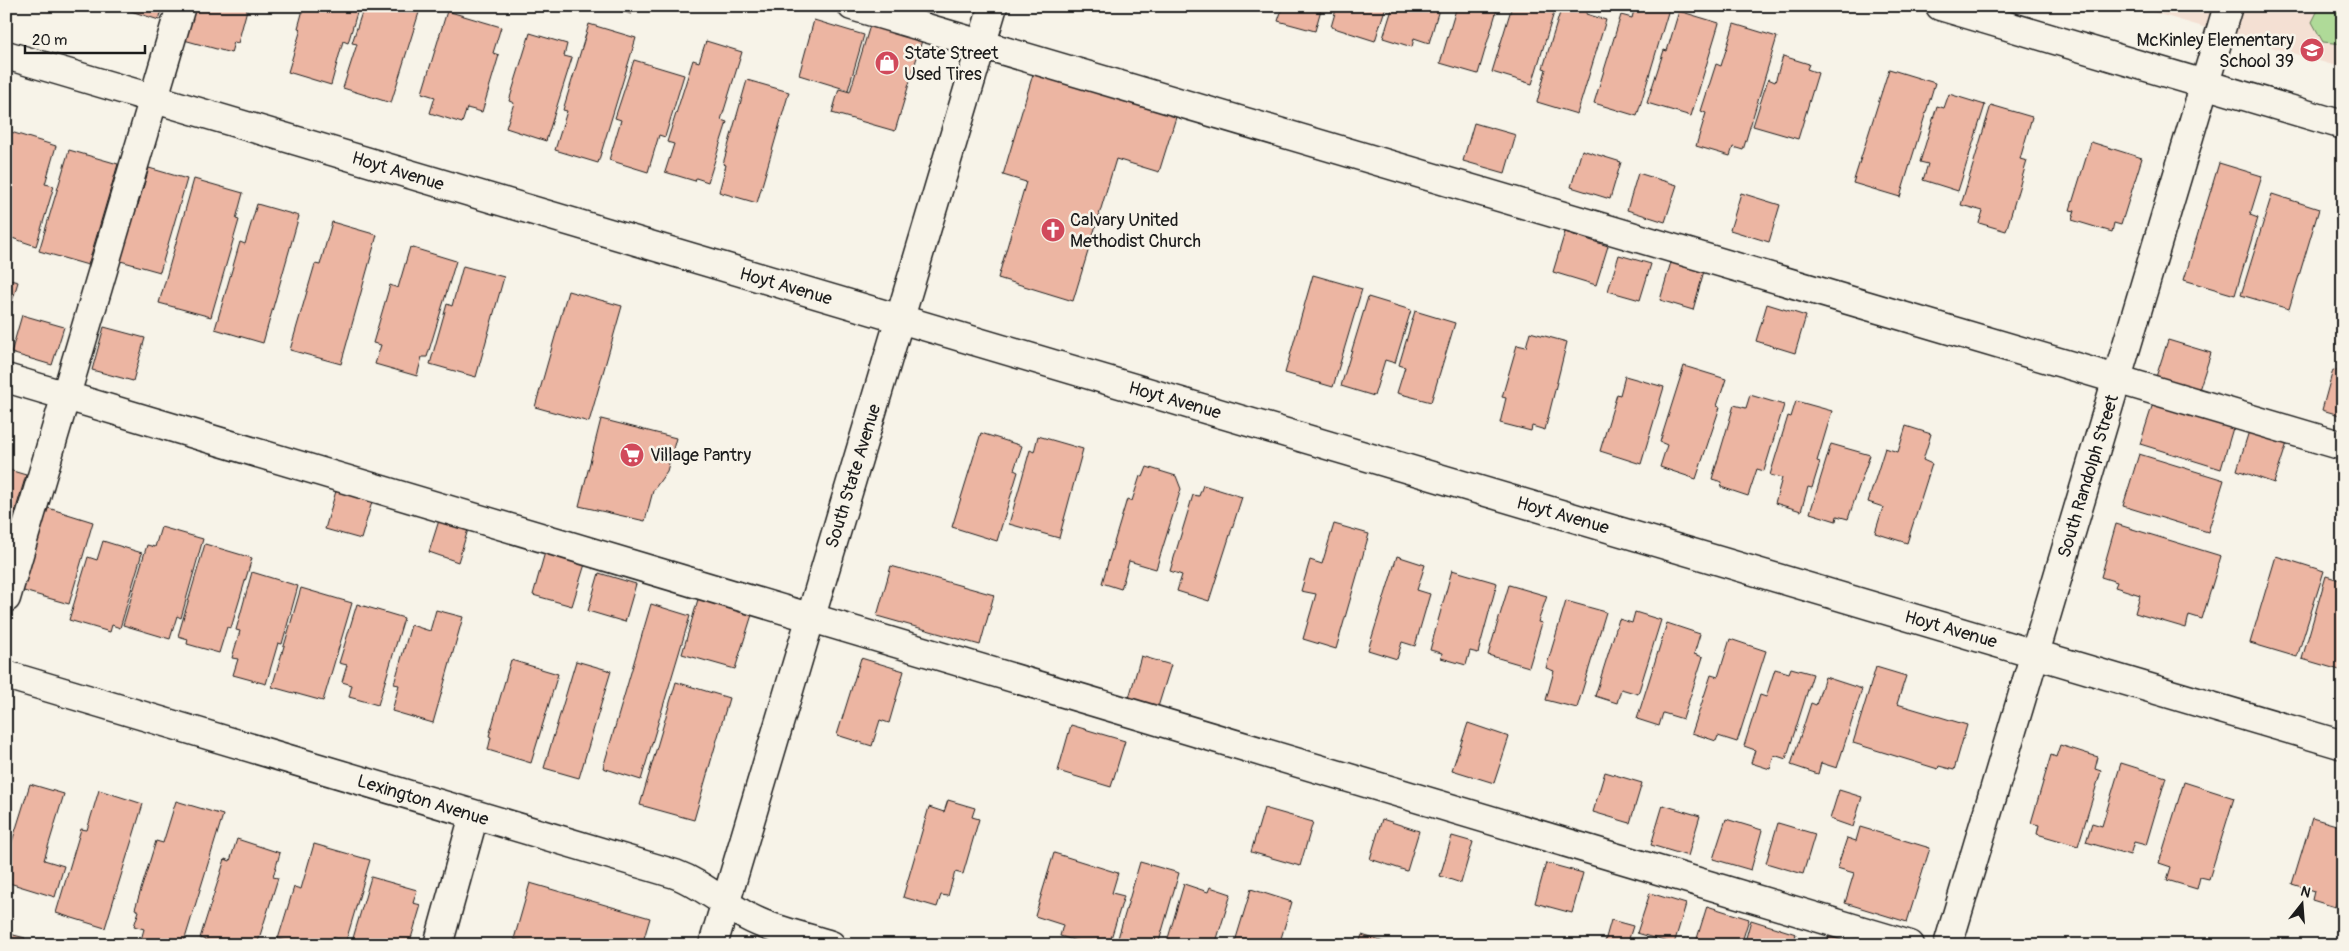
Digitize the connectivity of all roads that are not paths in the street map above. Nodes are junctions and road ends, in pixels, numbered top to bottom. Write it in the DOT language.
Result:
graph roads {
  1 [pos="180,6"];
  2 [pos="852,6"];
  3 [pos="993,6"];
  4 [pos="1940,6"];
  5 [pos="2228,6"];
  6 [pos="982,44"];
  7 [pos="6,55"];
  8 [pos="2205,84"];
  9 [pos="154,98"];
  10 [pos="2343,125"];
  11 [pos="900,319"];
  12 [pos="6,378"];
  13 [pos="2117,379"];
  14 [pos="66,396"];
  15 [pos="2343,446"];
  16 [pos="6,598"];
  17 [pos="810,618"];
  18 [pos="2035,654"];
  19 [pos="6,675"];
  20 [pos="2343,745"];
  21 [pos="474,815"];
  22 [pos="724,902"];
  23 [pos="438,945"];
  24 [pos="713,945"];
  25 [pos="830,945"];
  26 [pos="1910,945"];
  27 [pos="1948,945"];
  1 -- 9 [label="street"];
  2 -- 6 [label="street"];
  3 -- 6 [label="street, South State Avenue"];
  4 -- 8 [label="street"];
  5 -- 8 [label="street, South Randolph Street"];
  6 -- 11 [label="street, South State Avenue"];
  6 -- 13 [label="street"];
  7 -- 9 [label="street, Hoyt Avenue"];
  8 -- 10 [label="street"];
  8 -- 13 [label="street, South Randolph Street"];
  9 -- 11 [label="street, Hoyt Avenue"];
  9 -- 14 [label="street"];
  11 -- 17 [label="street, South State Avenue"];
  11 -- 18 [label="street, Hoyt Avenue"];
  12 -- 14 [label="street"];
  13 -- 15 [label="street"];
  13 -- 18 [label="street, South Randolph Street"];
  14 -- 16 [label="street"];
  14 -- 17 [label="street"];
  17 -- 22 [label="street, South State Avenue"];
  17 -- 26 [label="street"];
  18 -- 20 [label="street, Hoyt Avenue"];
  18 -- 27 [label="street, South Randolph Street"];
  19 -- 21 [label="street, Lexington Avenue"];
  21 -- 22 [label="street, Lexington Avenue"];
  21 -- 23 [label="street"];
  22 -- 24 [label="street, South State Avenue"];
  22 -- 25 [label="street, Lexington Avenue"];
}
